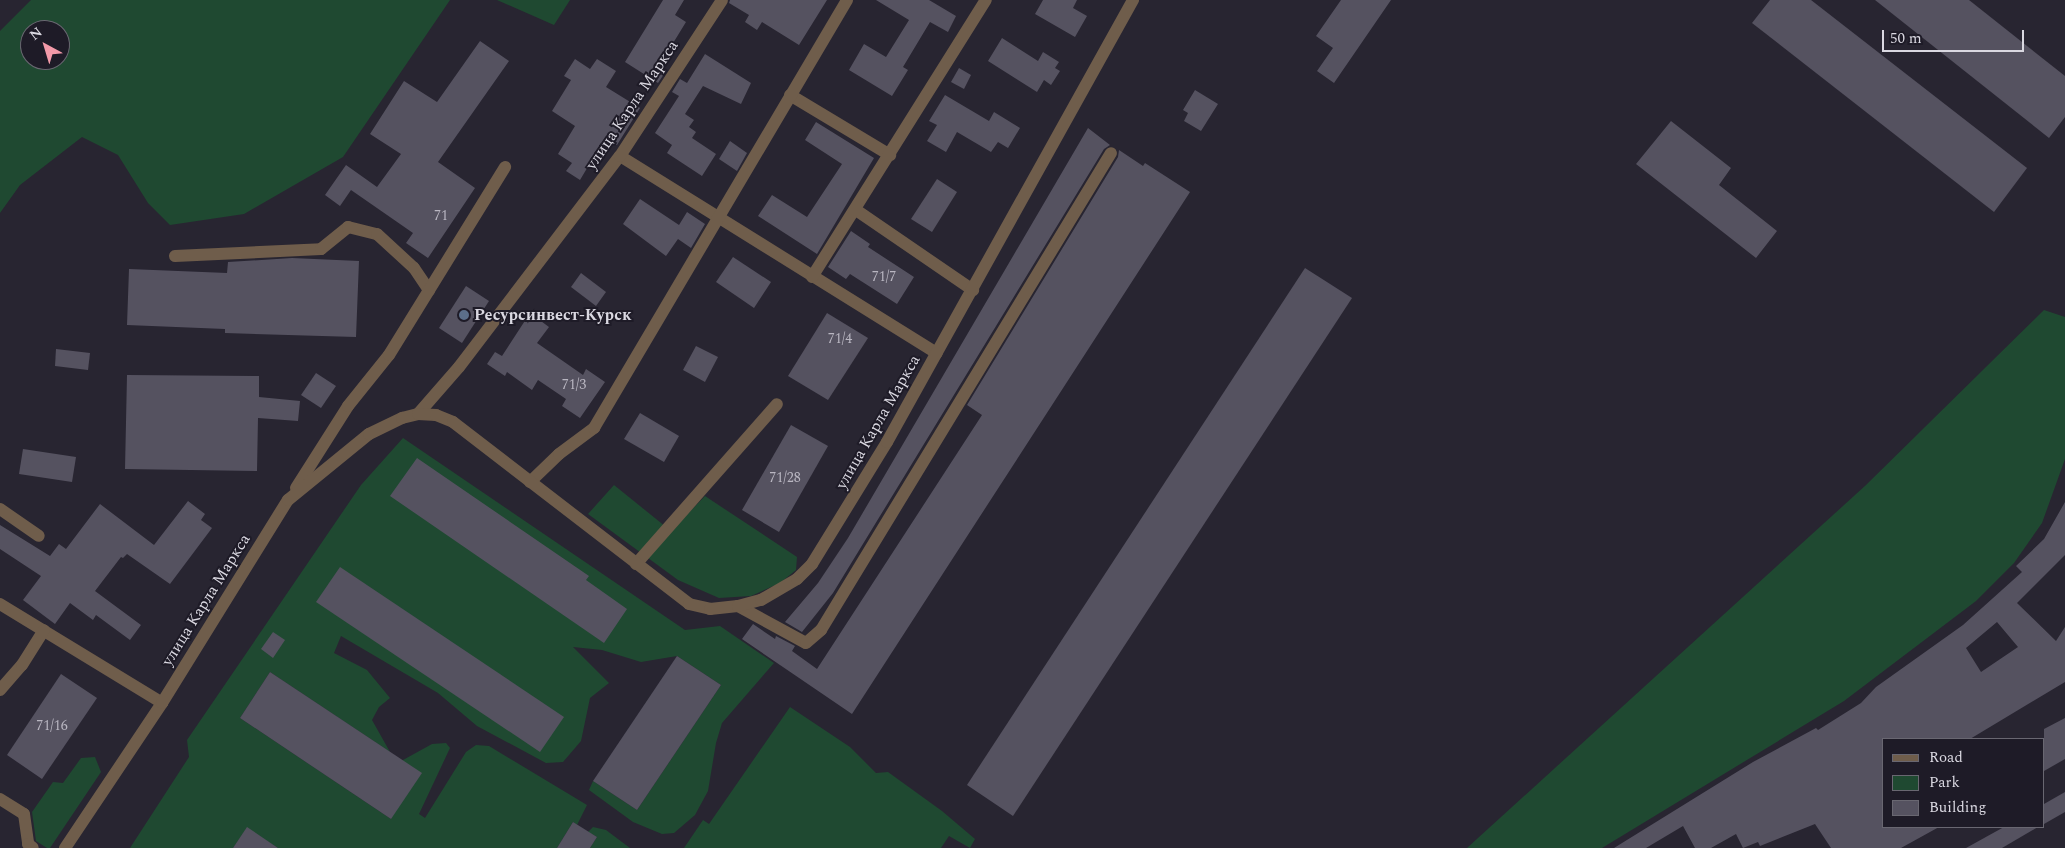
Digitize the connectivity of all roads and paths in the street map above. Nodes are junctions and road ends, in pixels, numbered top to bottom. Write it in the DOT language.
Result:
graph roads {
  1 [pos="722,0"];
  2 [pos="847,0"];
  3 [pos="986,0"];
  4 [pos="1133,0"];
  5 [pos="790,96"];
  6 [pos="1111,153"];
  7 [pos="890,154"];
  8 [pos="620,156"];
  9 [pos="505,166"];
  10 [pos="856,210"];
  11 [pos="719,217"];
  12 [pos="175,256"];
  13 [pos="812,277"];
  14 [pos="429,290"];
  15 [pos="973,290"];
  16 [pos="937,353"];
  17 [pos="777,404"];
  18 [pos="418,414"];
  19 [pos="530,482"];
  20 [pos="288,500"];
  21 [pos="0,509"];
  22 [pos="40,536"];
  23 [pos="636,564"];
  24 [pos="0,604"];
  25 [pos="738,606"];
  26 [pos="44,630"];
  27 [pos="0,690"];
  28 [pos="162,703"];
  29 [pos="0,799"];
  30 [pos="33,848"];
  31 [pos="65,848"];
  1 -- 8 [label="street, улица Карла Маркса"];
  2 -- 5 [label="street"];
  3 -- 7 [label="street"];
  4 -- 15 [label="street, улица Карла Маркса"];
  5 -- 7 [label="street"];
  5 -- 11 [label="street"];
  6 -- 25 [label="street"];
  7 -- 10 [label="street"];
  8 -- 11 [label="street"];
  8 -- 18 [label="street, улица Карла Маркса"];
  9 -- 14 [label="street"];
  10 -- 13 [label="street"];
  10 -- 15 [label="street"];
  11 -- 13 [label="street"];
  11 -- 19 [label="street"];
  12 -- 14 [label="street"];
  13 -- 16 [label="street"];
  14 -- 20 [label="street"];
  15 -- 16 [label="street, улица Карла Маркса"];
  16 -- 25 [label="street, улица Карла Маркса"];
  17 -- 23 [label="street"];
  18 -- 19 [label="street, улица Карла Маркса"];
  18 -- 20 [label="street, улица Карла Маркса"];
  19 -- 23 [label="street, улица Карла Маркса"];
  20 -- 28 [label="street, улица Карла Маркса"];
  21 -- 22 [label="street"];
  23 -- 25 [label="street, улица Карла Маркса"];
  24 -- 26 [label="street"];
  26 -- 27 [label="street"];
  26 -- 28 [label="street"];
  28 -- 31 [label="street, улица Карла Маркса"];
  29 -- 30 [label="street"];
}
